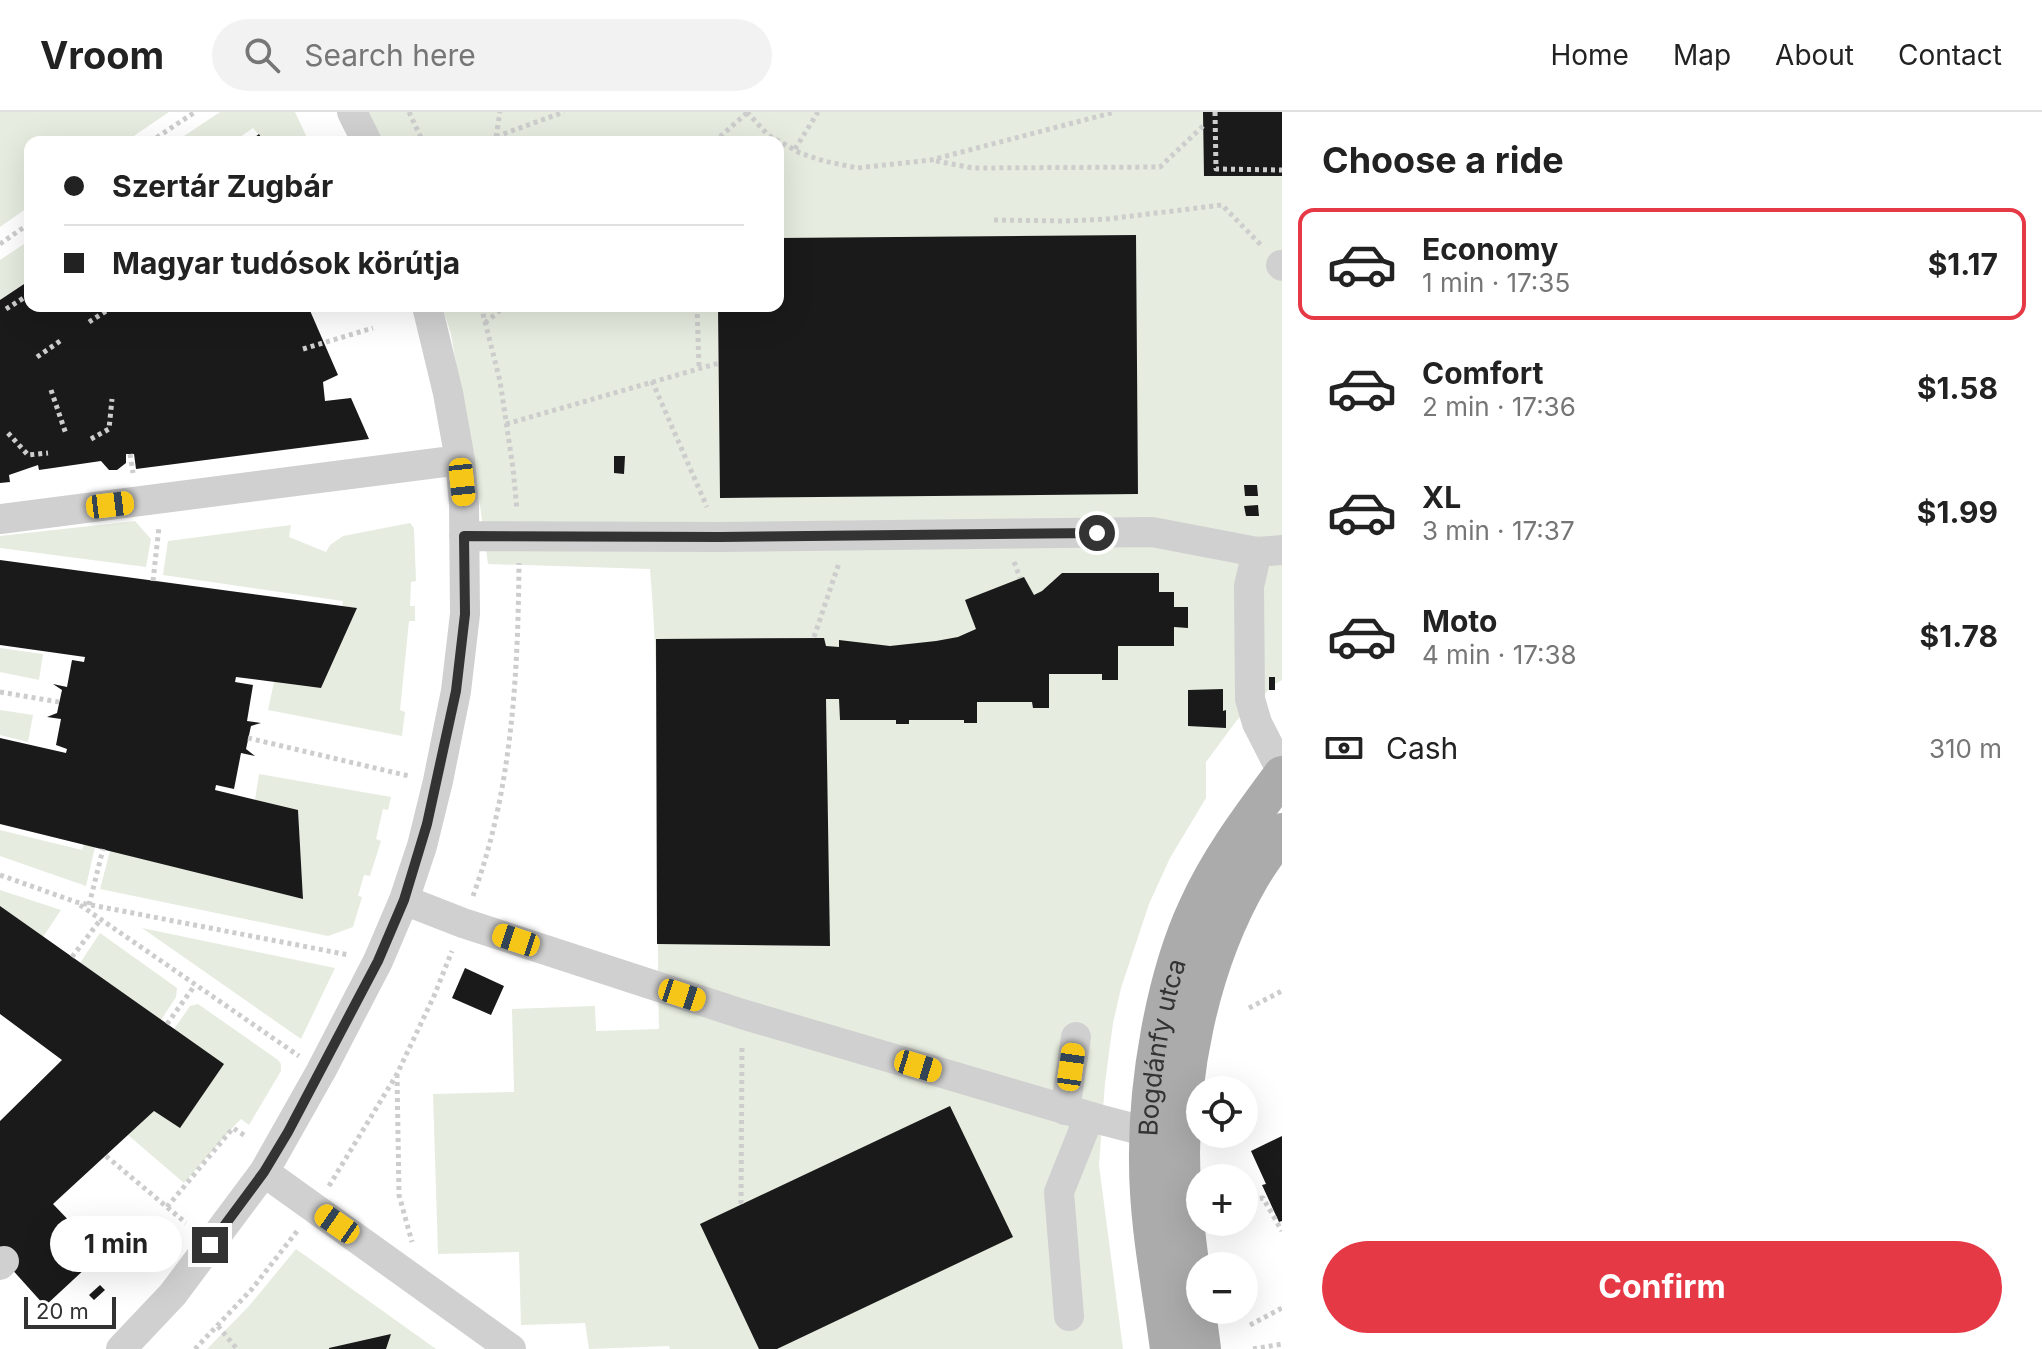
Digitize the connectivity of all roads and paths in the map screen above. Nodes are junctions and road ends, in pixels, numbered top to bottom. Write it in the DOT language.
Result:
graph roads {
  1 [pos="195,112"];
  2 [pos="352,112"];
  3 [pos="409,112"];
  4 [pos="500,112"];
  5 [pos="564,112"];
  6 [pos="748,112"];
  7 [pos="818,112"];
  8 [pos="1115,112"];
  9 [pos="1215,112"];
  10 [pos="1203,126"];
  11 [pos="768,135"];
  12 [pos="159,136"];
  13 [pos="364,136"];
  14 [pos="420,136"];
  15 [pos="496,136"];
  16 [pos="499,136"];
  17 [pos="721,136"];
  18 [pos="784,143"];
  19 [pos="795,149"];
  20 [pos="931,160"];
  21 [pos="1282,170"];
  22 [pos="994,220"];
  23 [pos="24,227"];
  24 [pos="0,244"];
  25 [pos="1282,266"];
  26 [pos="24,298"];
  27 [pos="6,309"];
  28 [pos="105,312"];
  29 [pos="428,312"];
  30 [pos="498,312"];
  31 [pos="697,312"];
  32 [pos="89,322"];
  33 [pos="485,323"];
  34 [pos="373,328"];
  35 [pos="63,339"];
  36 [pos="303,349"];
  37 [pos="37,357"];
  38 [pos="719,363"];
  39 [pos="699,367"];
  40 [pos="652,381"];
  41 [pos="51,390"];
  42 [pos="112,399"];
  43 [pos="506,424"];
  44 [pos="8,433"];
  45 [pos="66,434"];
  46 [pos="91,439"];
  47 [pos="48,453"];
  48 [pos="460,460"];
  49 [pos="0,519"];
  50 [pos="464,536"];
  51 [pos="848,536"];
  52 [pos="720,537"];
  53 [pos="159,539"];
  54 [pos="1269,551"];
  55 [pos="1014,561"];
  56 [pos="1020,578"];
  57 [pos="153,581"];
  58 [pos="814,637"];
  59 [pos="0,692"];
  60 [pos="59,702"];
  61 [pos="248,738"];
  62 [pos="1282,774"];
  63 [pos="438,781"];
  64 [pos="1282,832"];
  65 [pos="103,849"];
  66 [pos="0,875"];
  67 [pos="404,900"];
  68 [pos="76,902"];
  69 [pos="89,905"];
  70 [pos="101,919"];
  71 [pos="72,957"];
  72 [pos="378,961"];
  73 [pos="195,985"];
  74 [pos="1282,991"];
  75 [pos="1249,1008"];
  76 [pos="742,1014"];
  77 [pos="167,1024"];
  78 [pos="1076,1037"];
  79 [pos="321,1071"];
  80 [pos="397,1074"];
  81 [pos="1077,1113"];
  82 [pos="1148,1132"];
  83 [pos="247,1137"];
  84 [pos="106,1156"];
  85 [pos="264,1172"];
  86 [pos="1258,1199"];
  87 [pos="741,1204"];
  88 [pos="167,1207"];
  89 [pos="315,1209"];
  90 [pos="186,1223"];
  91 [pos="1281,1227"];
  92 [pos="402,1271"];
  93 [pos="1282,1308"];
  94 [pos="1069,1316"];
  95 [pos="1250,1325"];
  96 [pos="218,1326"];
  97 [pos="138,1343"];
  98 [pos="1282,1344"];
  99 [pos="195,1349"];
  100 [pos="237,1349"];
  101 [pos="511,1349"];
  102 [pos="1169,1349"];
  103 [pos="1202,1349"];
  104 [pos="1253,1349"];
  1 -- 12 [label="path"];
  2 -- 13 [label="street"];
  3 -- 14 [label="path"];
  4 -- 15 [label="path"];
  5 -- 16 [label="path"];
  6 -- 11 [label="path"];
  6 -- 17 [label="path"];
  7 -- 19 [label="path"];
  8 -- 20 [label="path"];
  9 -- 21 [label="path"];
  10 -- 20 [label="path"];
  18 -- 19 [label="path"];
  19 -- 20 [label="path"];
  22 -- 25 [label="path"];
  23 -- 24 [label="path"];
  26 -- 27 [label="path"];
  28 -- 32 [label="path"];
  29 -- 48 [label="street"];
  30 -- 33 [label="path"];
  31 -- 39 [label="path"];
  34 -- 36 [label="path"];
  35 -- 37 [label="path"];
  38 -- 39 [label="path"];
  39 -- 40 [label="path"];
  40 -- 43 [label="path"];
  40 -- 52 [label="path"];
  41 -- 45 [label="path"];
  42 -- 46 [label="path"];
  44 -- 47 [label="path"];
  48 -- 49 [label="street"];
  48 -- 50 [label="street"];
  50 -- 52 [label="street"];
  50 -- 63 [label="street"];
  51 -- 52 [label="street"];
  51 -- 54 [label="street"];
  51 -- 58 [label="path"];
  53 -- 57 [label="path"];
  54 -- 62 [label="street"];
  55 -- 56 [label="path"];
  59 -- 60 [label="path"];
  61 -- 63 [label="path"];
  62 -- 82 [label="main road, Bogdánfy utca"];
  63 -- 67 [label="street"];
  64 -- 103 [label="main road, Bogdánfy utca"];
  65 -- 69 [label="path"];
  66 -- 68 [label="path"];
  67 -- 72 [label="street"];
  67 -- 76 [label="street"];
  68 -- 69 [label="path"];
  68 -- 70 [label="path"];
  69 -- 72 [label="path"];
  70 -- 71 [label="path"];
  70 -- 73 [label="path"];
  72 -- 79 [label="street"];
  73 -- 77 [label="path"];
  73 -- 79 [label="path"];
  74 -- 75 [label="path"];
  76 -- 81 [label="street"];
  76 -- 87 [label="path"];
  78 -- 81 [label="street"];
  79 -- 85 [label="street"];
  80 -- 92 [label="path"];
  81 -- 82 [label="street"];
  81 -- 94 [label="street"];
  82 -- 102 [label="main road, Bogdánfy utca"];
  83 -- 88 [label="path"];
  84 -- 88 [label="path"];
  85 -- 89 [label="street"];
  85 -- 97 [label="street"];
  86 -- 91 [label="path"];
  88 -- 90 [label="path"];
  89 -- 92 [label="street"];
  89 -- 96 [label="path"];
  92 -- 101 [label="street"];
  93 -- 95 [label="path"];
  96 -- 99 [label="path"];
  96 -- 100 [label="path"];
  98 -- 104 [label="path"];
}
